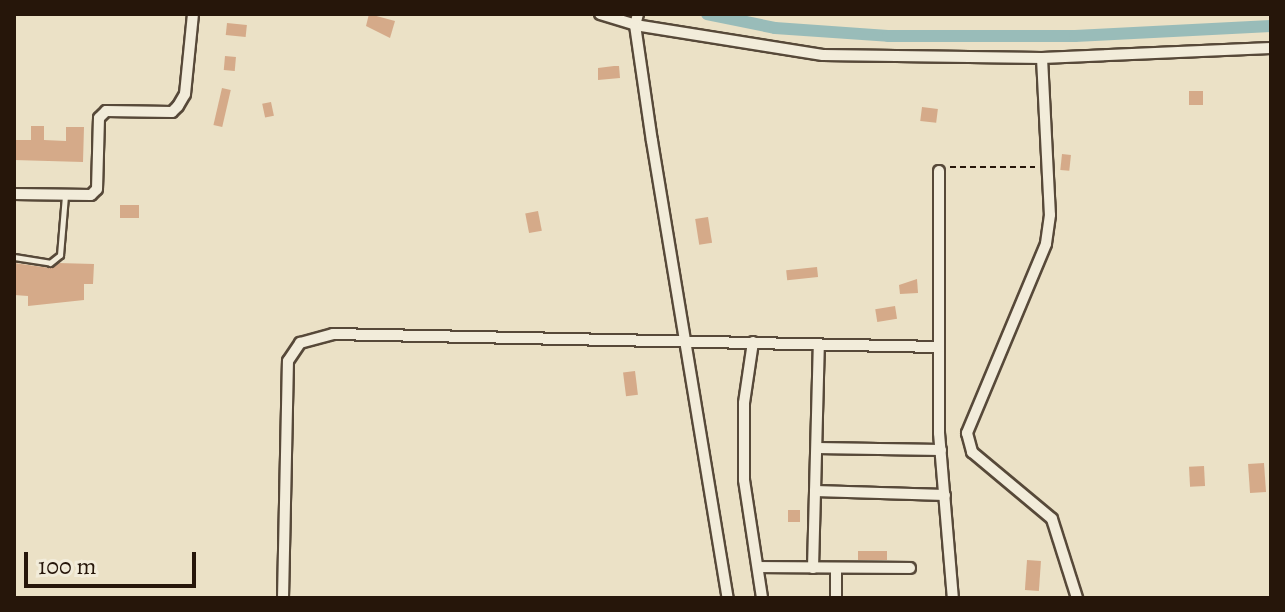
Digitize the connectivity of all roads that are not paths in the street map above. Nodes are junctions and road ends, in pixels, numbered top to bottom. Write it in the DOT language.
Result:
graph roads {
  1 [pos="193,14"];
  2 [pos="600,14"];
  3 [pos="637,20"];
  4 [pos="1271,48"];
  5 [pos="1042,58"];
  6 [pos="939,171"];
  7 [pos="14,194"];
  8 [pos="65,196"];
  9 [pos="14,257"];
  10 [pos="686,341"];
  11 [pos="753,342"];
  12 [pos="819,344"];
  13 [pos="939,347"];
  14 [pos="817,448"];
  15 [pos="941,450"];
  16 [pos="815,491"];
  17 [pos="945,495"];
  18 [pos="758,567"];
  19 [pos="813,568"];
  20 [pos="836,568"];
  21 [pos="910,568"];
  22 [pos="283,598"];
  23 [pos="728,598"];
  24 [pos="762,598"];
  25 [pos="836,598"];
  26 [pos="953,598"];
  27 [pos="1077,598"];
  1 -- 8 [label="street"];
  2 -- 3 [label="street"];
  3 -- 5 [label="street"];
  3 -- 10 [label="street"];
  4 -- 5 [label="street"];
  5 -- 27 [label="street"];
  6 -- 13 [label="street"];
  7 -- 8 [label="street"];
  8 -- 9 [label="lane"];
  10 -- 11 [label="street"];
  10 -- 22 [label="street"];
  10 -- 23 [label="street"];
  11 -- 12 [label="street"];
  11 -- 18 [label="street"];
  12 -- 13 [label="street"];
  12 -- 14 [label="street"];
  13 -- 15 [label="street"];
  14 -- 15 [label="street"];
  14 -- 16 [label="street"];
  15 -- 17 [label="street"];
  16 -- 17 [label="street"];
  16 -- 19 [label="street"];
  17 -- 26 [label="street"];
  18 -- 19 [label="street"];
  18 -- 24 [label="street"];
  19 -- 20 [label="street"];
  20 -- 21 [label="street"];
  20 -- 25 [label="street"];
}
